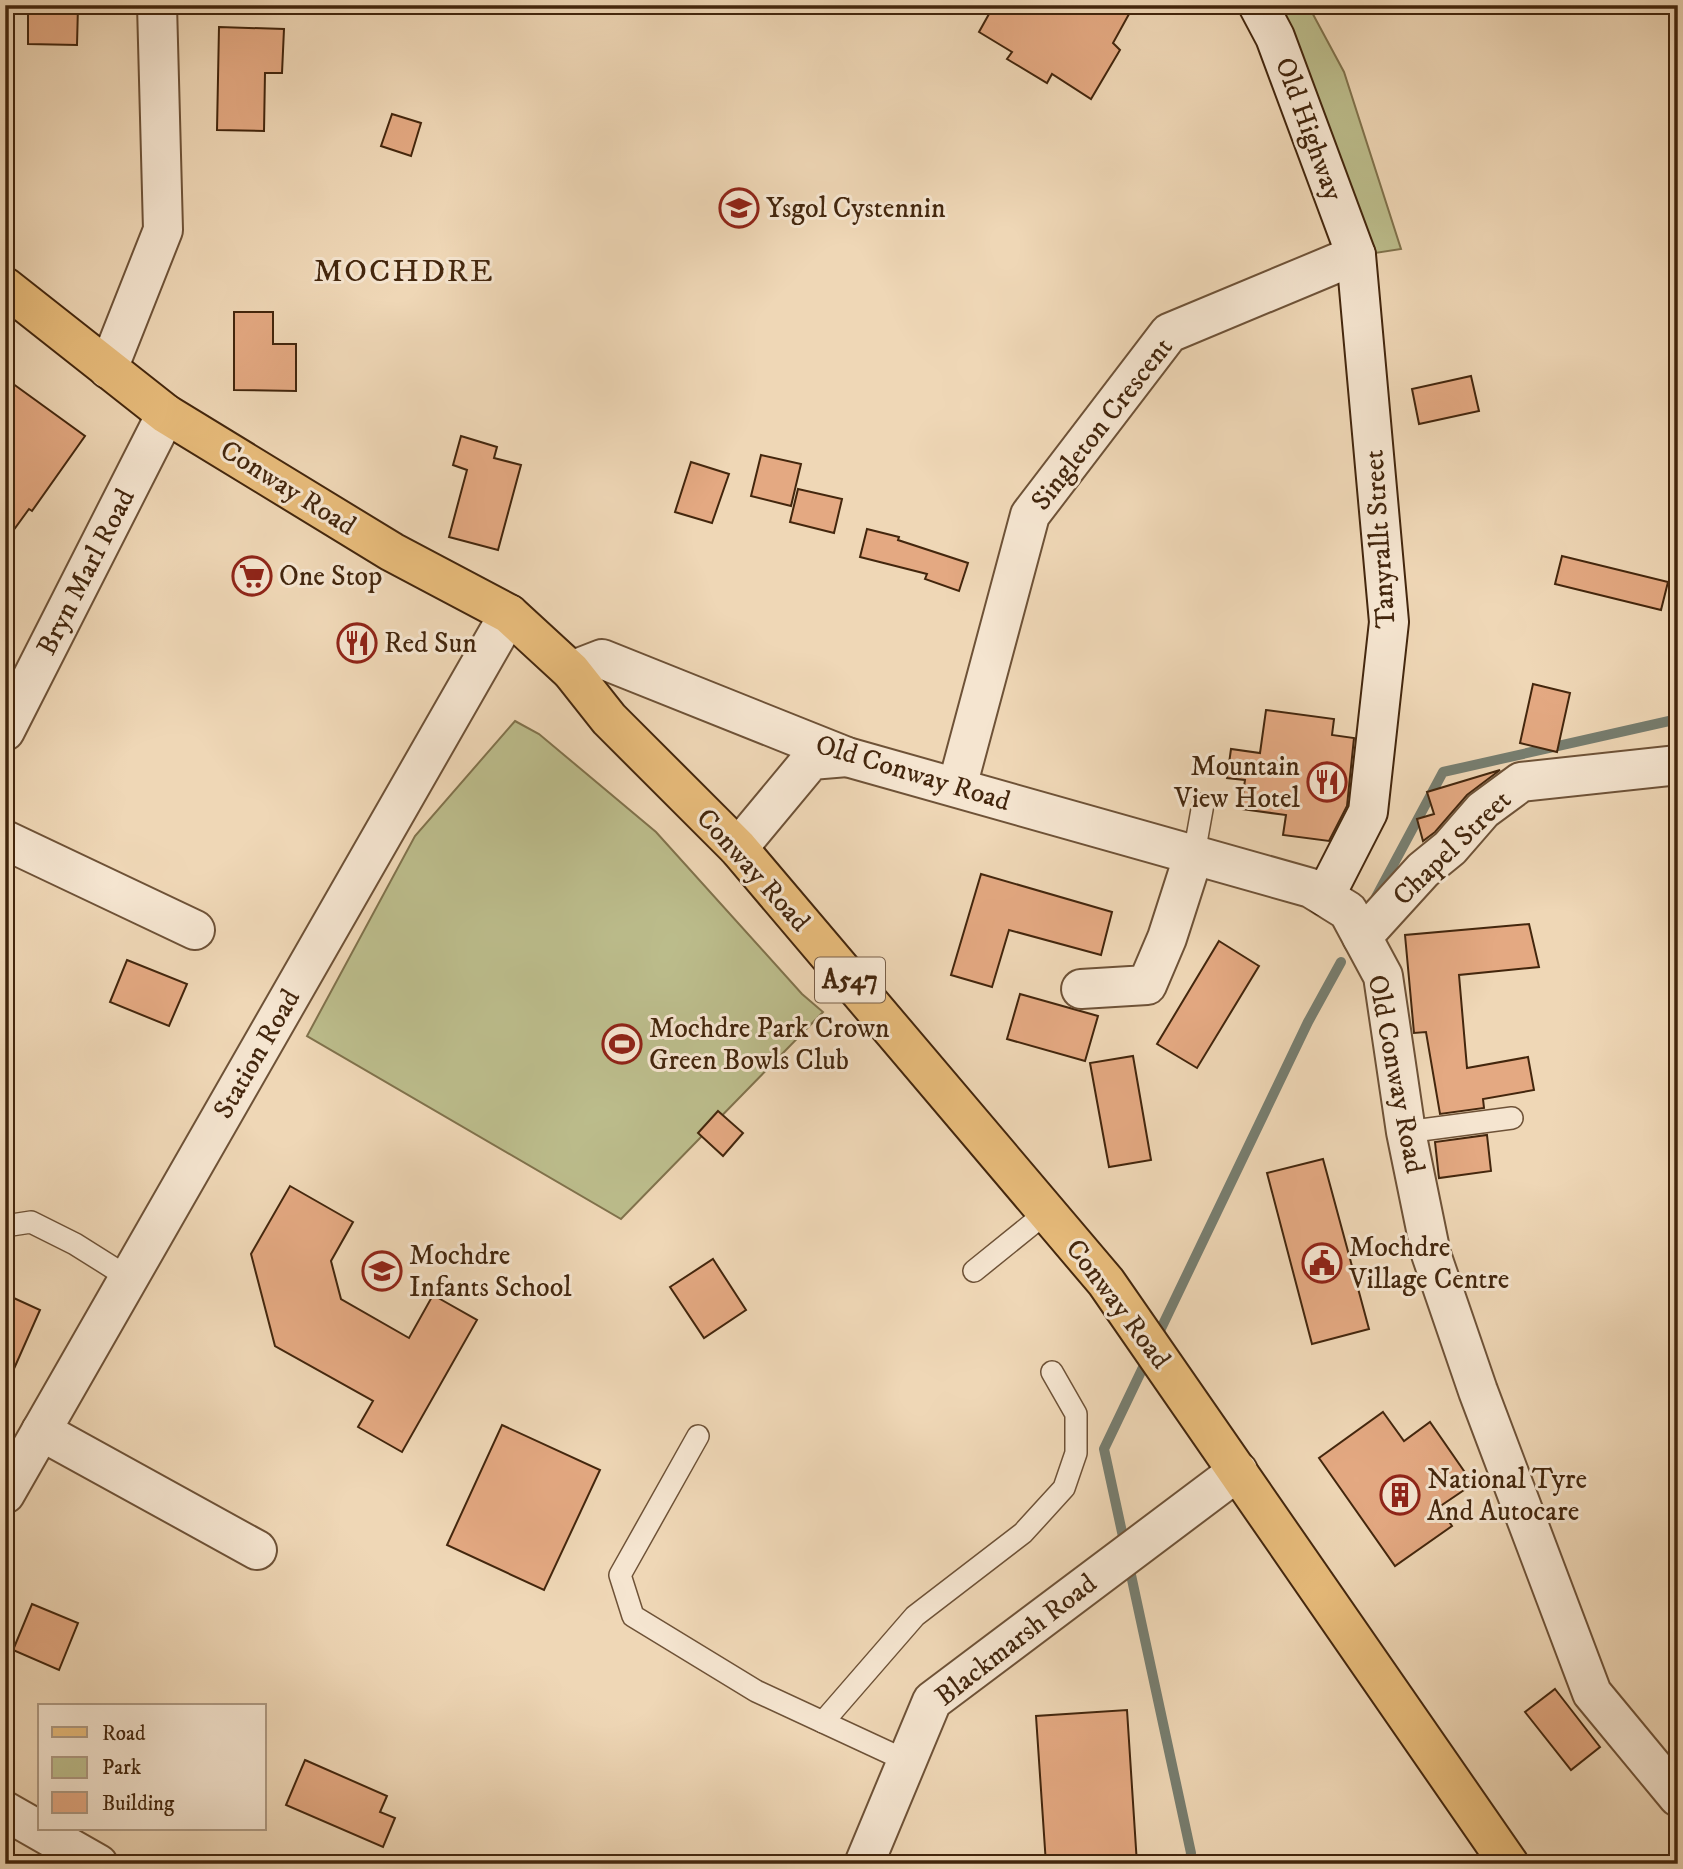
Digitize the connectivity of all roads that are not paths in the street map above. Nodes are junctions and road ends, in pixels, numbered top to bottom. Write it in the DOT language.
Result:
graph roads {
  1 [pos="157,5"];
  2 [pos="1258,5"];
  3 [pos="1356,255"];
  4 [pos="5,287"];
  5 [pos="108,369"];
  6 [pos="166,414"];
  7 [pos="509,614"];
  8 [pos="570,671"];
  9 [pos="7,721"];
  10 [pos="847,757"];
  11 [pos="1678,765"];
  12 [pos="957,788"];
  13 [pos="1203,804"];
  14 [pos="5,840"];
  15 [pos="738,848"];
  16 [pos="1194,854"];
  17 [pos="1325,896"];
  18 [pos="195,930"];
  19 [pos="1362,937"];
  20 [pos="1081,989"];
  21 [pos="1512,1118"];
  22 [pos="1406,1132"];
  23 [pos="1047,1212"];
  24 [pos="5,1226"];
  25 [pos="974,1271"];
  26 [pos="129,1278"];
  27 [pos="1052,1372"];
  28 [pos="41,1431"];
  29 [pos="698,1436"];
  30 [pos="1238,1471"];
  31 [pos="5,1494"];
  32 [pos="257,1550"];
  33 [pos="823,1722"];
  34 [pos="907,1761"];
  35 [pos="1678,1797"];
  36 [pos="5,1811"];
  37 [pos="38,1830"];
  38 [pos="38,1830"];
  39 [pos="98,1864"];
  40 [pos="864,1864"];
  41 [pos="1509,1864"];
  1 -- 5 [label="street"];
  2 -- 3 [label="street, Old Highway"];
  3 -- 12 [label="street, Singleton Crescent"];
  3 -- 17 [label="street, Tanyrallt Street"];
  4 -- 5 [label="main road, Conway Road / A547"];
  5 -- 6 [label="main road, Conway Road / A547"];
  6 -- 7 [label="main road, Conway Road / A547"];
  6 -- 9 [label="street, Bryn Marl Road"];
  7 -- 8 [label="main road, Conway Road / A547"];
  7 -- 26 [label="street, Station Road"];
  8 -- 10 [label="street, Old Conway Road"];
  8 -- 15 [label="main road, Conway Road / A547"];
  10 -- 12 [label="street, Old Conway Road"];
  10 -- 15 [label="street"];
  11 -- 19 [label="street, Chapel Street"];
  12 -- 16 [label="street, Old Conway Road"];
  13 -- 16 [label="lane"];
  14 -- 18 [label="street"];
  15 -- 23 [label="main road, Conway Road / A547"];
  16 -- 17 [label="street, Old Conway Road"];
  16 -- 20 [label="street"];
  17 -- 19 [label="street, Old Conway Road"];
  19 -- 22 [label="street, Old Conway Road"];
  21 -- 22 [label="lane"];
  22 -- 35 [label="street, Old Conway Road"];
  23 -- 25 [label="lane"];
  23 -- 30 [label="main road, Conway Road / A547"];
  24 -- 26 [label="lane"];
  26 -- 28 [label="street, Station Road"];
  27 -- 33 [label="lane"];
  28 -- 31 [label="street, Station Road"];
  28 -- 32 [label="street"];
  29 -- 33 [label="lane"];
  30 -- 34 [label="street, Blackmarsh Road"];
  30 -- 41 [label="main road, Conway Road / A547"];
  33 -- 34 [label="lane"];
  34 -- 40 [label="street, Blackmarsh Road"];
  36 -- 38 [label="street"];
  37 -- 39 [label="street"];
}
